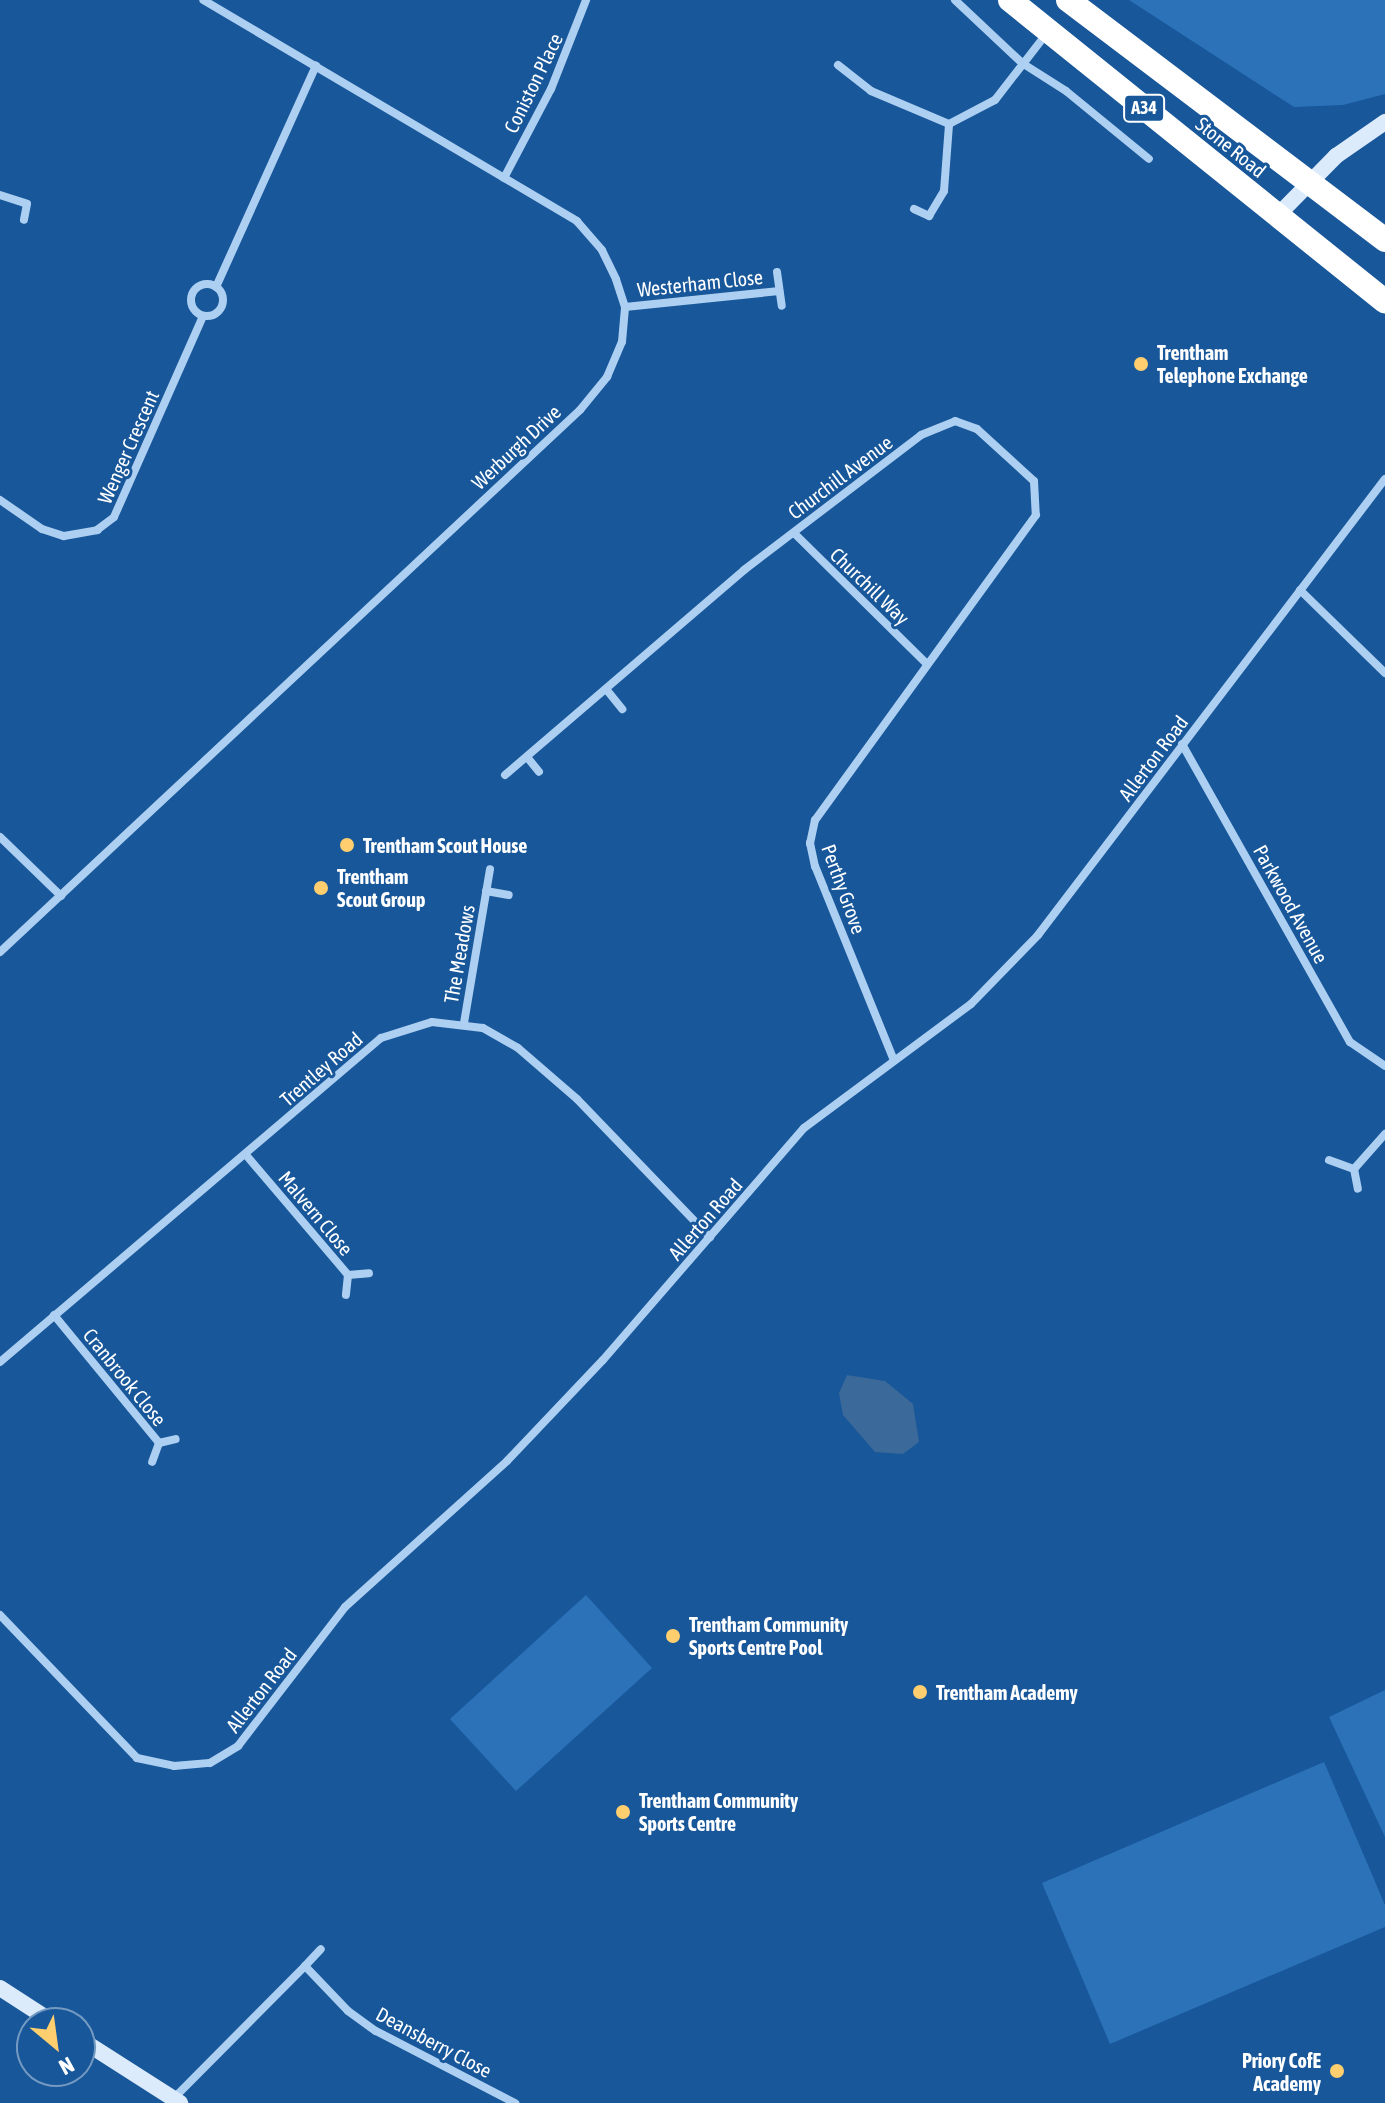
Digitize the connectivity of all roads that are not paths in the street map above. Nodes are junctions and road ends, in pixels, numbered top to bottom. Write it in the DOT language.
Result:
graph roads {
  1 [pos="203,0"];
  2 [pos="586,0"];
  3 [pos="955,0"];
  4 [pos="1010,0"];
  5 [pos="1068,0"];
  6 [pos="1049,31"];
  7 [pos="1022,63"];
  8 [pos="838,65"];
  9 [pos="316,66"];
  10 [pos="1385,122"];
  11 [pos="949,124"];
  12 [pos="1149,159"];
  13 [pos="504,178"];
  14 [pos="1313,185"];
  15 [pos="0,195"];
  16 [pos="914,209"];
  17 [pos="1278,215"];
  18 [pos="24,220"];
  19 [pos="1385,240"];
  20 [pos="777,272"];
  21 [pos="216,287"];
  22 [pos="779,291"];
  23 [pos="1385,301"];
  24 [pos="782,306"];
  25 [pos="625,307"];
  26 [pos="203,316"];
  27 [pos="1385,479"];
  28 [pos="0,500"];
  29 [pos="794,533"];
  30 [pos="1300,590"];
  31 [pos="925,662"];
  32 [pos="1385,673"];
  33 [pos="606,689"];
  34 [pos="622,709"];
  35 [pos="1182,744"];
  36 [pos="527,757"];
  37 [pos="539,772"];
  38 [pos="505,775"];
  39 [pos="0,837"];
  40 [pos="490,869"];
  41 [pos="486,891"];
  42 [pos="509,895"];
  43 [pos="61,896"];
  44 [pos="0,952"];
  45 [pos="464,1023"];
  46 [pos="893,1058"];
  47 [pos="1385,1066"];
  48 [pos="1385,1134"];
  49 [pos="246,1155"];
  50 [pos="1329,1160"];
  51 [pos="1354,1169"];
  52 [pos="1358,1189"];
  53 [pos="710,1237"];
  54 [pos="369,1273"];
  55 [pos="348,1275"];
  56 [pos="346,1295"];
  57 [pos="54,1315"];
  58 [pos="0,1362"];
  59 [pos="176,1439"];
  60 [pos="159,1443"];
  61 [pos="152,1462"];
  62 [pos="0,1615"];
  63 [pos="321,1949"];
  64 [pos="305,1966"];
  65 [pos="0,1988"];
  66 [pos="29,2007"];
  67 [pos="96,2049"];
  68 [pos="176,2101"];
  69 [pos="515,2103"];
  1 -- 9 [label="street, Werburgh Drive"];
  2 -- 13 [label="street, Coniston Place"];
  3 -- 7 [label="street"];
  4 -- 6 [label="highway, Stone Road / A34"];
  5 -- 14 [label="highway, Stone Road / A34"];
  6 -- 7 [label="street"];
  6 -- 17 [label="highway, Stone Road / A34"];
  7 -- 11 [label="street"];
  7 -- 12 [label="street"];
  8 -- 11 [label="street"];
  9 -- 13 [label="street, Werburgh Drive"];
  9 -- 21 [label="street, Wenger Crescent"];
  10 -- 14 [label="street"];
  11 -- 16 [label="street"];
  13 -- 25 [label="street, Werburgh Drive"];
  14 -- 17 [label="street"];
  14 -- 19 [label="highway, Stone Road / A34"];
  15 -- 18 [label="street"];
  17 -- 23 [label="highway, Stone Road / A34"];
  20 -- 22 [label="street, Westerham Close"];
  21 -- 26 [label="street, Wenger Crescent"];
  21 -- 26 [label="street, Wenger Crescent"];
  22 -- 24 [label="street, Westerham Close"];
  22 -- 25 [label="street, Westerham Close"];
  25 -- 43 [label="street, Werburgh Drive"];
  26 -- 28 [label="street, Wenger Crescent"];
  27 -- 30 [label="street, Allerton Road"];
  29 -- 31 [label="street, Churchill Way"];
  29 -- 31 [label="street, Churchill Avenue"];
  29 -- 33 [label="street, Churchill Avenue"];
  30 -- 32 [label="street"];
  30 -- 35 [label="street, Allerton Road"];
  31 -- 46 [label="street, Perthy Grove"];
  33 -- 34 [label="street"];
  33 -- 36 [label="street, Churchill Avenue"];
  35 -- 46 [label="street, Allerton Road"];
  35 -- 47 [label="street, Parkwood Avenue"];
  36 -- 37 [label="street"];
  36 -- 38 [label="street, Churchill Avenue"];
  39 -- 43 [label="street"];
  40 -- 41 [label="street, The Meadows"];
  41 -- 42 [label="street, The Meadows"];
  41 -- 45 [label="street, The Meadows"];
  43 -- 44 [label="street, Werburgh Drive"];
  45 -- 49 [label="street, Trentley Road"];
  45 -- 53 [label="street, Trentley Road"];
  46 -- 53 [label="street, Allerton Road"];
  48 -- 51 [label="street"];
  49 -- 55 [label="street, Malvern Close"];
  49 -- 57 [label="street, Trentley Road"];
  50 -- 51 [label="street"];
  51 -- 52 [label="street"];
  53 -- 62 [label="street, Allerton Road"];
  54 -- 55 [label="street"];
  55 -- 56 [label="street, Malvern Close"];
  57 -- 58 [label="street, Trentley Road"];
  57 -- 60 [label="street, Cranbrook Close"];
  59 -- 60 [label="street"];
  60 -- 61 [label="street, Cranbrook Close"];
  63 -- 64 [label="street"];
  64 -- 68 [label="street"];
  64 -- 69 [label="street, Deansberry Close"];
  65 -- 66 [label="street"];
  67 -- 68 [label="street"];
}
